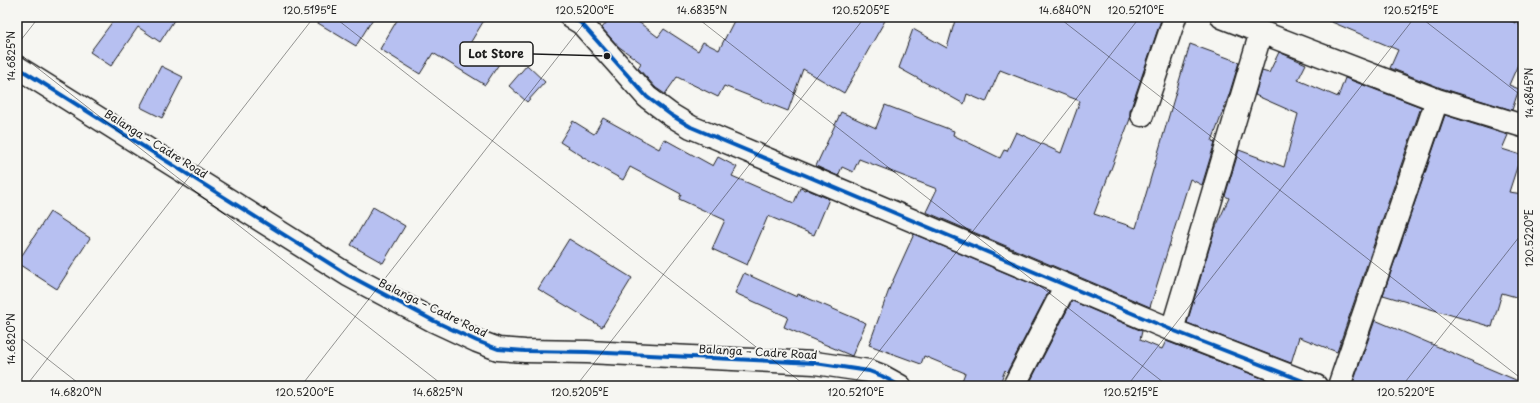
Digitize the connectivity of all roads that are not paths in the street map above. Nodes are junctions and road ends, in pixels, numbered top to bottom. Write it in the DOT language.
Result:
graph roads {
  1 [pos="1175,17"];
  2 [pos="1222,17"];
  3 [pos="584,21"];
  4 [pos="1261,32"];
  5 [pos="17,67"];
  6 [pos="1437,100"];
  7 [pos="1142,115"];
  8 [pos="1523,126"];
  9 [pos="1066,285"];
  10 [pos="1172,330"];
  11 [pos="900,386"];
  12 [pos="1014,386"];
  13 [pos="1316,386"];
  14 [pos="1338,386"];
  1 -- 7 [label="street"];
  2 -- 4 [label="street"];
  3 -- 9 [label="street"];
  4 -- 6 [label="street"];
  4 -- 10 [label="street"];
  5 -- 11 [label="street, Balanga – Cadre Road"];
  6 -- 8 [label="street"];
  6 -- 14 [label="street"];
  9 -- 10 [label="street"];
  9 -- 12 [label="street"];
  10 -- 13 [label="street"];
}
